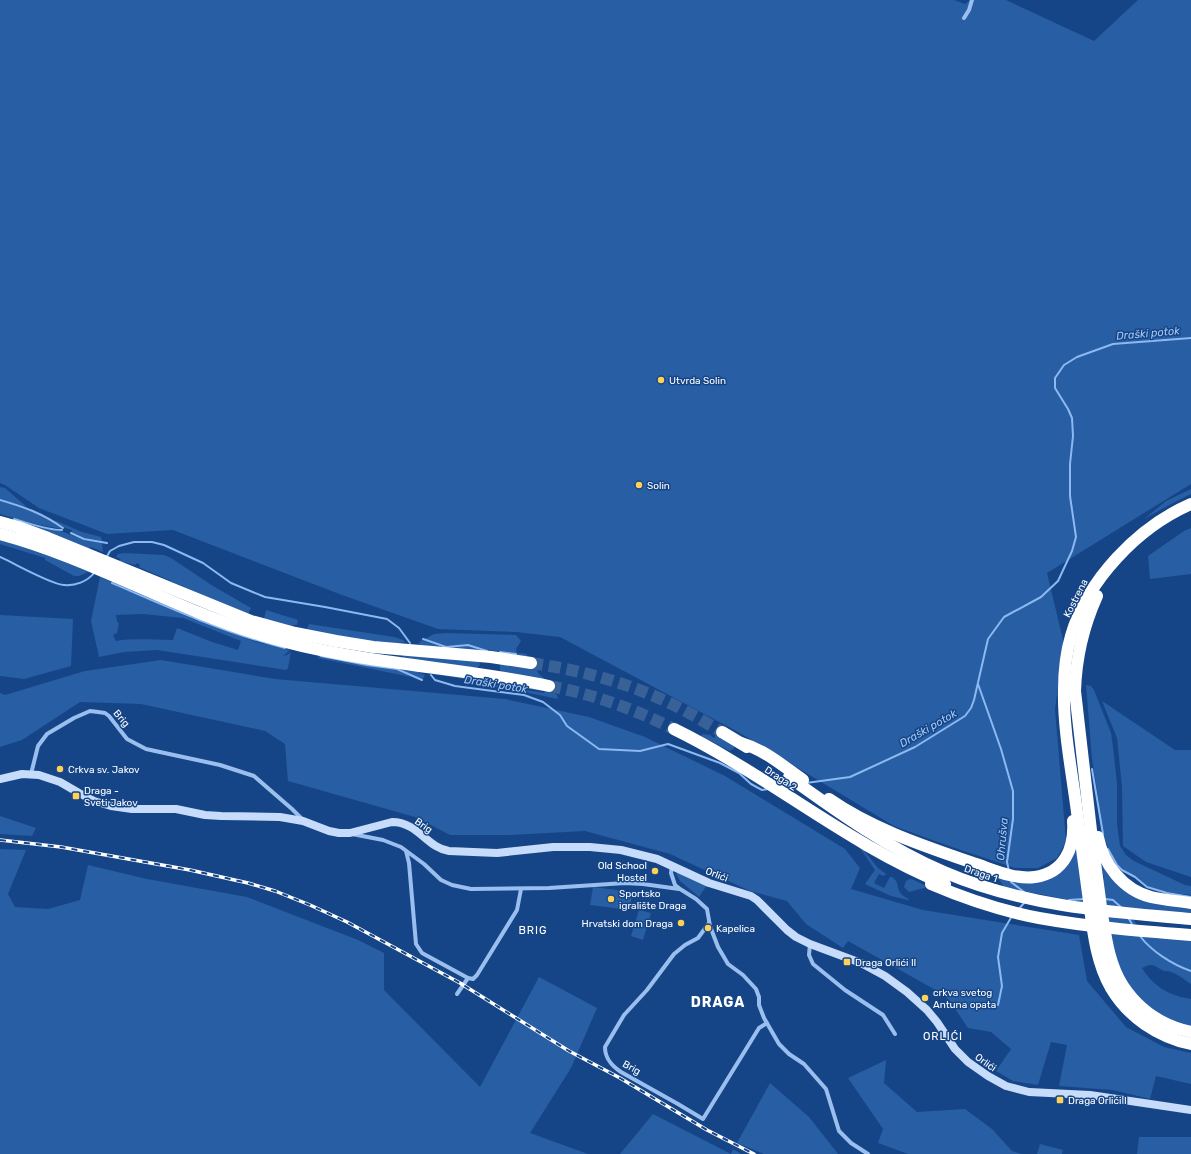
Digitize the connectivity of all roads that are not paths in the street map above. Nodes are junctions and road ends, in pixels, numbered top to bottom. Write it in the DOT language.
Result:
graph roads {
  1 [pos="972,0"];
  2 [pos="964,18"];
  3 [pos="1191,504"];
  4 [pos="0,522"];
  5 [pos="0,534"];
  6 [pos="86,558"];
  7 [pos="115,571"];
  8 [pos="531,663"];
  9 [pos="549,686"];
  10 [pos="1069,691"];
  11 [pos="674,729"];
  12 [pos="722,732"];
  13 [pos="30,774"];
  14 [pos="790,775"];
  15 [pos="0,779"];
  16 [pos="303,820"];
  17 [pos="350,833"];
  18 [pos="406,851"];
  19 [pos="672,865"];
  20 [pos="932,882"];
  21 [pos="522,889"];
  22 [pos="680,889"];
  23 [pos="1191,903"];
  24 [pos="1191,919"];
  25 [pos="709,923"];
  26 [pos="1191,930"];
  27 [pos="1191,935"];
  28 [pos="1100,940"];
  29 [pos="810,944"];
  30 [pos="468,978"];
  31 [pos="457,994"];
  32 [pos="767,1023"];
  33 [pos="1191,1032"];
  34 [pos="895,1034"];
  35 [pos="1191,1044"];
  36 [pos="1191,1110"];
  37 [pos="868,1154"];
  1 -- 2 [label="street"];
  3 -- 10 [label="highway, Kostrena"];
  4 -- 6 [label="highway"];
  5 -- 6 [label="highway"];
  6 -- 7 [label="highway"];
  7 -- 8 [label="highway"];
  7 -- 9 [label="highway"];
  10 -- 14 [label="highway"];
  10 -- 23 [label="highway"];
  10 -- 28 [label="highway, bridge"];
  11 -- 20 [label="highway, Draga 2"];
  12 -- 14 [label="highway"];
  13 -- 15 [label="street, Brig"];
  13 -- 16 [label="street, Brig"];
  13 -- 16 [label="street, Brig"];
  14 -- 24 [label="highway, Draga 1, bridge"];
  16 -- 17 [label="street, Brig"];
  17 -- 18 [label="street, Brig"];
  17 -- 19 [label="street, Brig"];
  18 -- 21 [label="street, Brig"];
  18 -- 30 [label="street"];
  19 -- 22 [label="street, Brig"];
  19 -- 29 [label="street, Orlići"];
  20 -- 26 [label="highway"];
  20 -- 27 [label="highway, bridge"];
  21 -- 22 [label="street, Brig"];
  21 -- 30 [label="street"];
  22 -- 25 [label="street, Brig"];
  25 -- 32 [label="street, Brig"];
  25 -- 32 [label="street, Brig"];
  28 -- 33 [label="highway"];
  28 -- 35 [label="highway"];
  29 -- 34 [label="street"];
  29 -- 36 [label="street, Orlići"];
  30 -- 31 [label="street"];
  32 -- 37 [label="street, Brig"];
}
